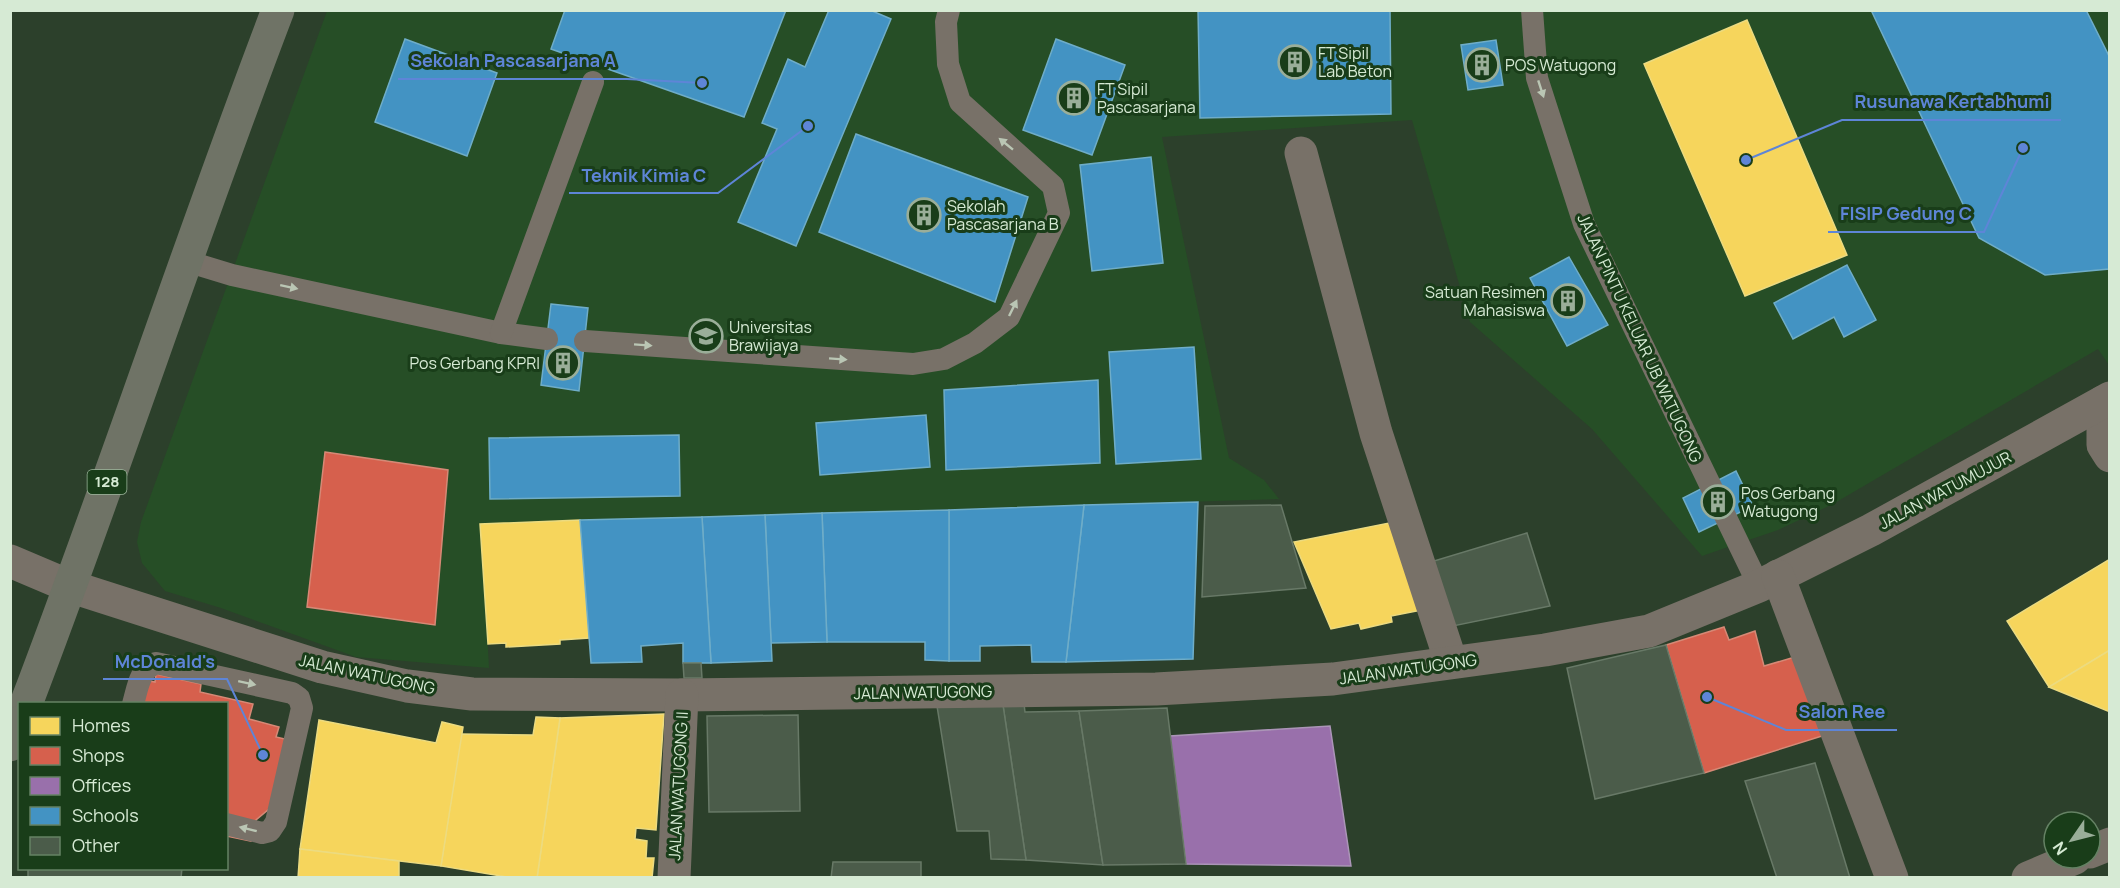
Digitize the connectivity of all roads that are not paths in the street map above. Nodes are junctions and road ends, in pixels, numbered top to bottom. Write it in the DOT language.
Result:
graph roads {
  1 [pos="278,10"];
  2 [pos="949,10"];
  3 [pos="1532,10"];
  4 [pos="593,82"];
  5 [pos="1301,153"];
  6 [pos="186,261"];
  7 [pos="501,333"];
  8 [pos="547,339"];
  9 [pos="585,341"];
  10 [pos="2106,400"];
  11 [pos="2061,427"];
  12 [pos="2106,451"];
  13 [pos="10,561"];
  14 [pos="1768,581"];
  15 [pos="69,586"];
  16 [pos="1451,662"];
  17 [pos="682,694"];
  18 [pos="22,702"];
  19 [pos="134,702"];
  20 [pos="18,716"];
  21 [pos="10,745"];
  22 [pos="228,824"];
  23 [pos="2047,870"];
  24 [pos="674,878"];
  25 [pos="1892,878"];
  26 [pos="2028,878"];
  1 -- 6 [label="main road, 128"];
  9 -- 2 [label="lane, one-way"];
  3 -- 14 [label="lane, JALAN PINTU KELUAR UB WATUGONG, one-way"];
  4 -- 7 [label="lane"];
  5 -- 16 [label="street"];
  6 -- 7 [label="lane, one-way"];
  6 -- 15 [label="main road, 128"];
  7 -- 8 [label="lane"];
  10 -- 11 [label="street, JALAN WATUMUJUR"];
  10 -- 12 [label="street"];
  11 -- 12 [label="street"];
  11 -- 14 [label="street, JALAN WATUMUJUR"];
  13 -- 15 [label="street, JALAN WATUGONG"];
  14 -- 16 [label="street, JALAN WATUGONG"];
  14 -- 25 [label="street"];
  15 -- 17 [label="street, JALAN WATUGONG"];
  15 -- 18 [label="main road, 128"];
  16 -- 17 [label="street, JALAN WATUGONG"];
  17 -- 24 [label="street, JALAN WATUGONG II"];
  19 -- 22 [label="lane, one-way"];
  20 -- 21 [label="main road, 128"];
  23 -- 26 [label="street"];
}
